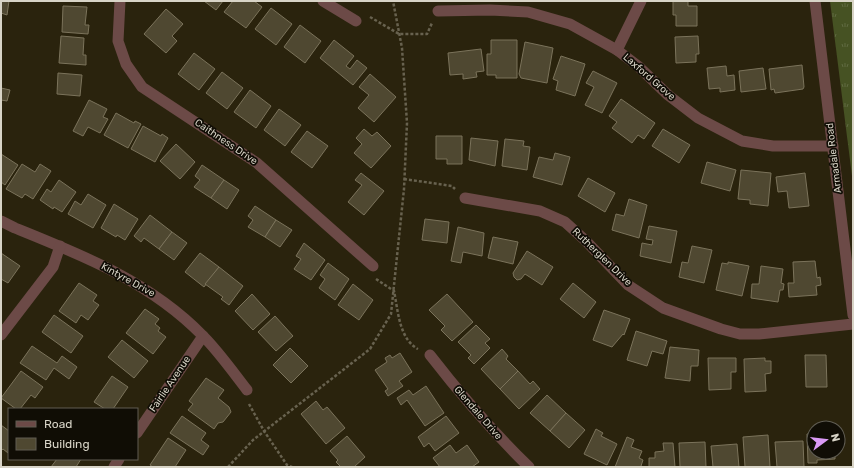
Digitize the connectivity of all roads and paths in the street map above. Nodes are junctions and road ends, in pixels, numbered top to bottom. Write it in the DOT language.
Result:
graph roads {
  1 [pos="120,1"];
  2 [pos="323,1"];
  3 [pos="641,1"];
  4 [pos="815,1"];
  5 [pos="438,11"];
  6 [pos="356,22"];
  7 [pos="616,50"];
  8 [pos="833,146"];
  9 [pos="404,179"];
  10 [pos="464,198"];
  11 [pos="1,221"];
  12 [pos="60,246"];
  13 [pos="373,266"];
  14 [pos="853,315"];
  15 [pos="853,324"];
  16 [pos="1,335"];
  17 [pos="203,336"];
  18 [pos="430,355"];
  19 [pos="247,390"];
  20 [pos="138,432"];
  21 [pos="292,467"];
  22 [pos="529,467"];
  1 -- 13 [label="street, Caithness Drive"];
  2 -- 6 [label="street"];
  3 -- 7 [label="street"];
  4 -- 8 [label="street, Armadale Road"];
  5 -- 6 [label="path"];
  5 -- 7 [label="street, Laxford Grove"];
  7 -- 8 [label="street, Laxford Grove"];
  8 -- 14 [label="street, Armadale Road"];
  9 -- 10 [label="path"];
  10 -- 15 [label="street, Rutherglen Drive"];
  11 -- 12 [label="street, Kintyre Drive"];
  12 -- 16 [label="street"];
  12 -- 17 [label="street, Kintyre Drive"];
  13 -- 18 [label="path"];
  17 -- 19 [label="street, Kintyre Drive"];
  17 -- 20 [label="street, Fairlie Avenue"];
  18 -- 22 [label="street, Glendale Drive"];
  19 -- 21 [label="path"];
}
